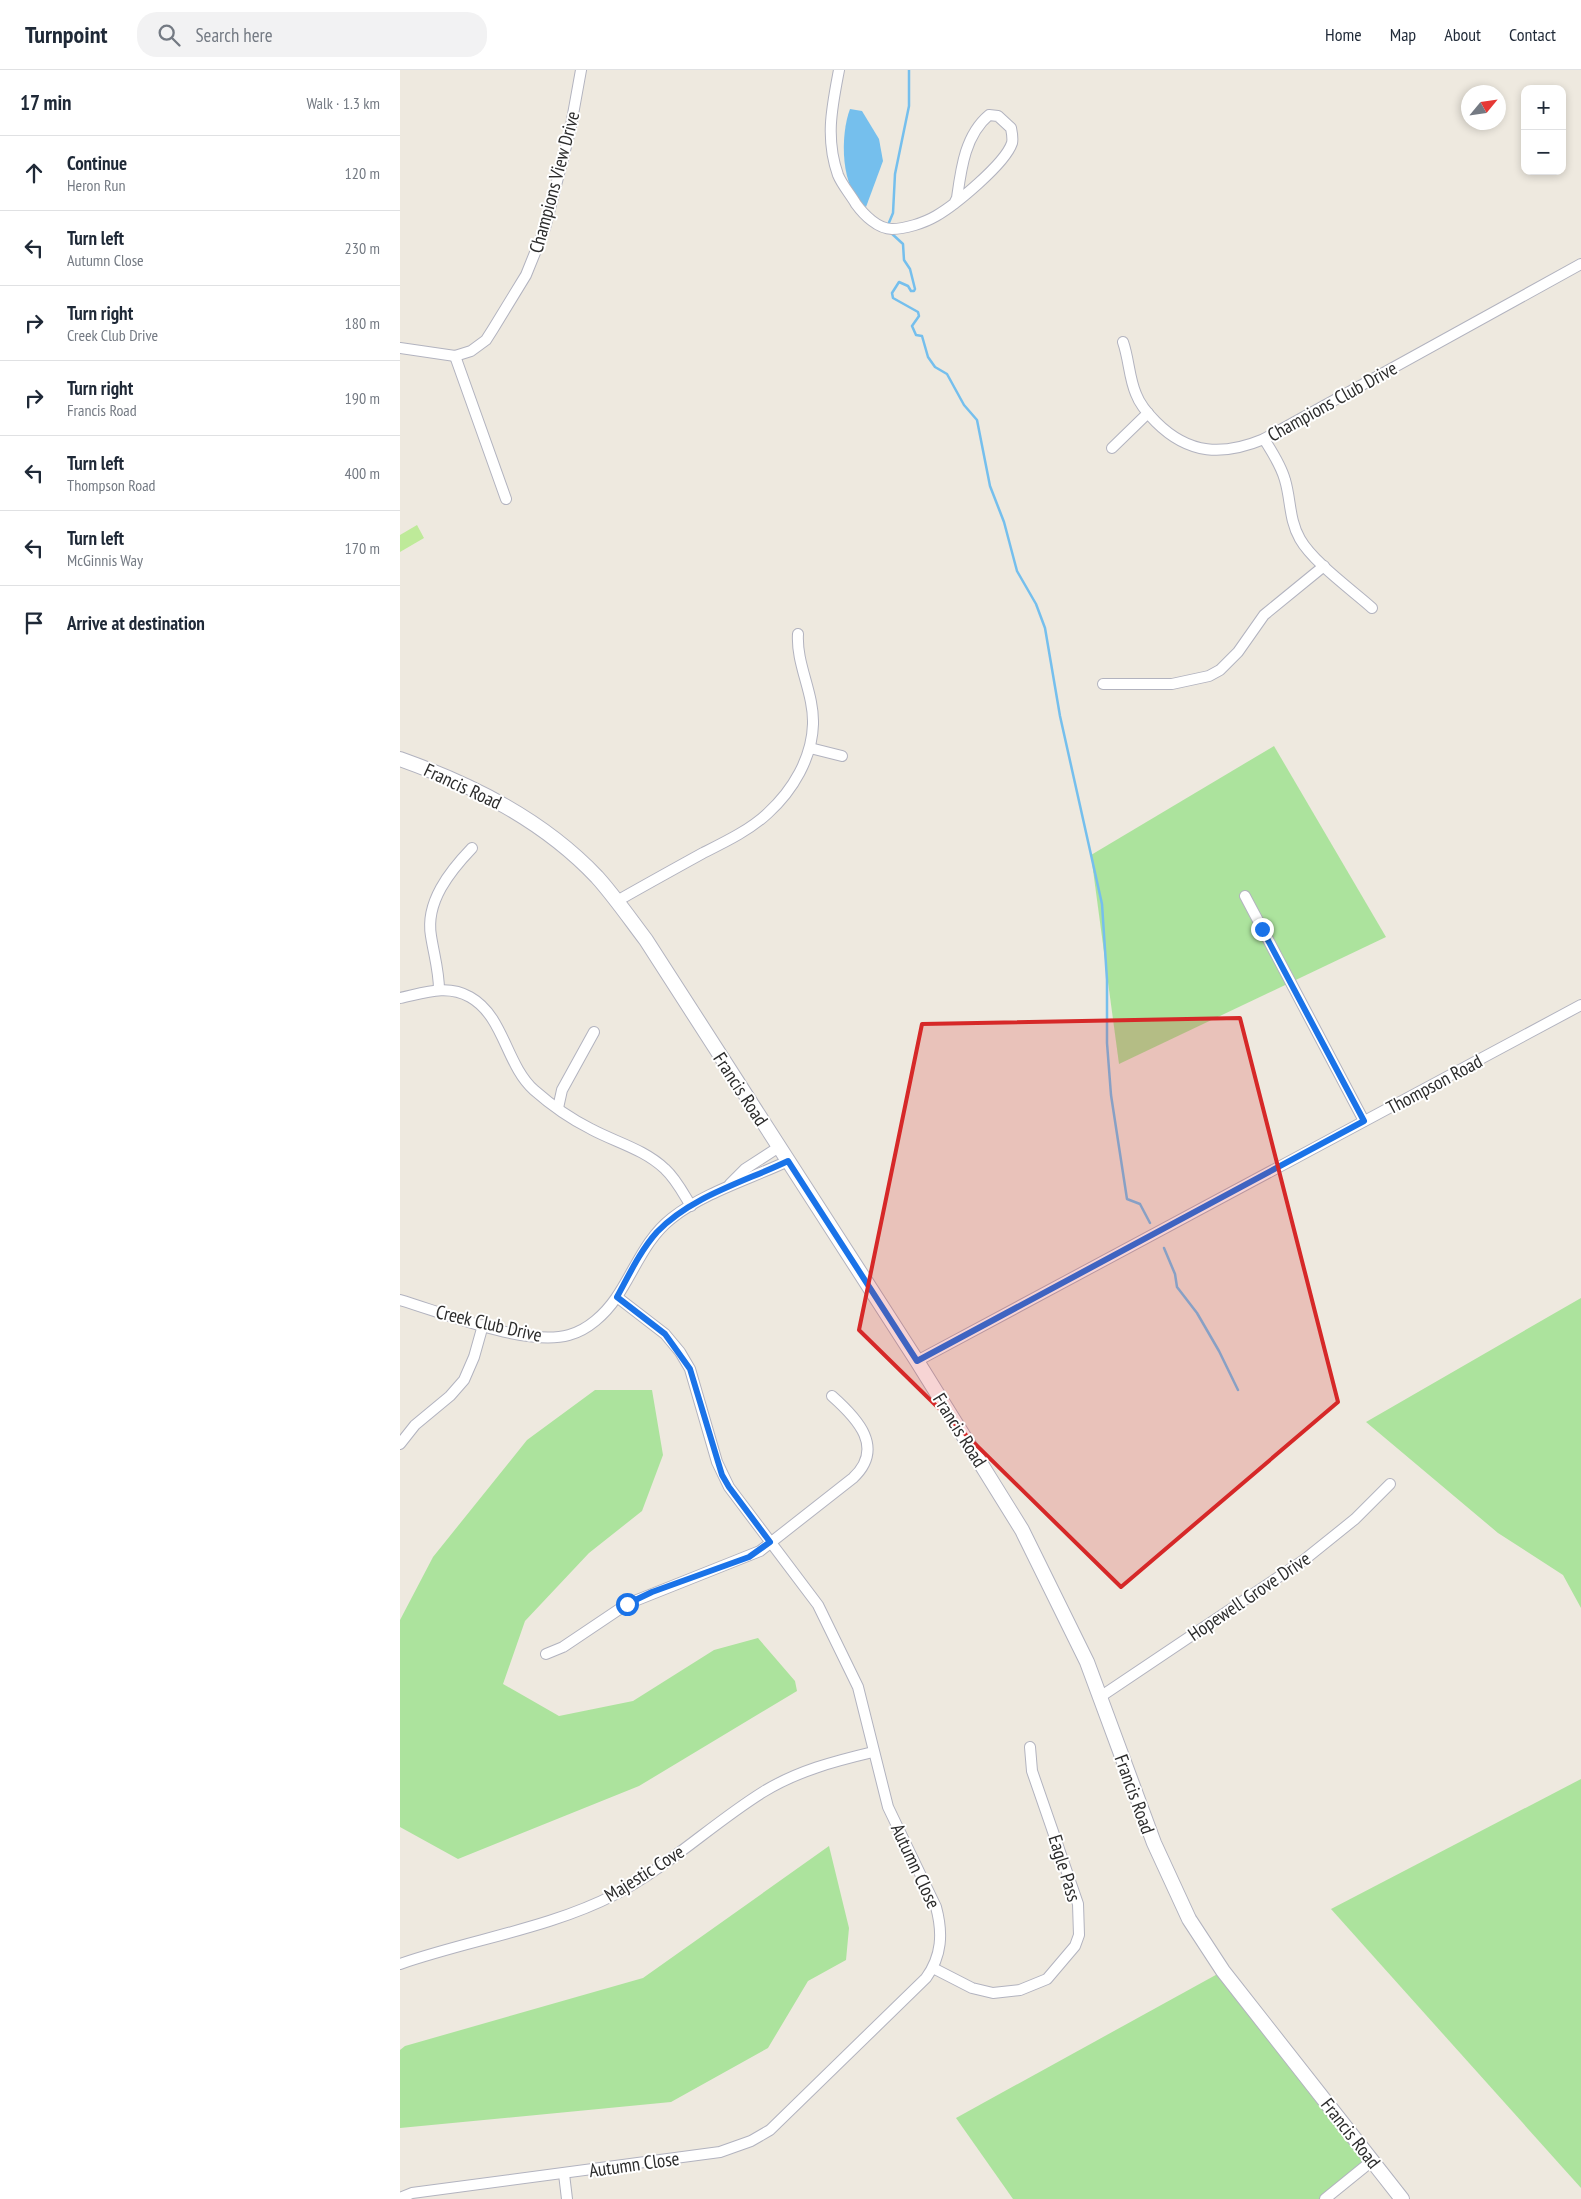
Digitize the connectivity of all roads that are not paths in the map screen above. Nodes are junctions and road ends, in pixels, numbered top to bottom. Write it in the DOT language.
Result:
graph roads {
  1 [pos="581,70"];
  2 [pos="839,70"];
  3 [pos="954,204"];
  4 [pos="1581,264"];
  5 [pos="1123,342"];
  6 [pos="400,348"];
  7 [pos="455,356"];
  8 [pos="1148,414"];
  9 [pos="1264,439"];
  10 [pos="1112,448"];
  11 [pos="506,499"];
  12 [pos="1324,566"];
  13 [pos="1372,608"];
  14 [pos="798,634"];
  15 [pos="1103,684"];
  16 [pos="810,748"];
  17 [pos="842,756"];
  18 [pos="400,759"];
  19 [pos="472,848"];
  20 [pos="1245,896"];
  21 [pos="617,901"];
  22 [pos="439,990"];
  23 [pos="400,998"];
  24 [pos="1581,1005"];
  25 [pos="594,1032"];
  26 [pos="558,1108"];
  27 [pos="1364,1121"];
  28 [pos="779,1147"];
  29 [pos="788,1161"];
  30 [pos="725,1188"];
  31 [pos="691,1206"];
  32 [pos="617,1297"];
  33 [pos="400,1300"];
  34 [pos="483,1325"];
  35 [pos="917,1361"];
  36 [pos="832,1396"];
  37 [pos="400,1444"];
  38 [pos="1390,1484"];
  39 [pos="770,1542"];
  40 [pos="546,1654"];
  41 [pos="1100,1697"];
  42 [pos="1030,1746"];
  43 [pos="873,1752"];
  44 [pos="400,1964"];
  45 [pos="933,1968"];
  46 [pos="1373,2160"];
  47 [pos="564,2174"];
  48 [pos="400,2198"];
  49 [pos="567,2199"];
  50 [pos="1325,2199"];
  51 [pos="1402,2199"];
  1 -- 7 [label="street, Champions View Drive"];
  2 -- 3 [label="street"];
  3 -- 3 [label="street"];
  4 -- 9 [label="street, Champions Club Drive"];
  5 -- 8 [label="street, Champions Club Drive"];
  6 -- 7 [label="street"];
  7 -- 11 [label="street"];
  8 -- 9 [label="street, Champions Club Drive"];
  8 -- 10 [label="street"];
  9 -- 12 [label="street"];
  12 -- 13 [label="street"];
  12 -- 15 [label="street"];
  14 -- 16 [label="street"];
  16 -- 17 [label="street"];
  16 -- 21 [label="street"];
  18 -- 21 [label="street, Francis Road"];
  19 -- 22 [label="street"];
  20 -- 27 [label="street"];
  21 -- 28 [label="street, Francis Road"];
  22 -- 23 [label="street"];
  22 -- 26 [label="street"];
  24 -- 27 [label="street, Thompson Road"];
  25 -- 26 [label="street"];
  26 -- 31 [label="street"];
  27 -- 35 [label="street, Thompson Road"];
  28 -- 29 [label="street, Francis Road"];
  28 -- 30 [label="street, Creek Club Drive"];
  29 -- 30 [label="street, Creek Club Drive"];
  29 -- 35 [label="street, Francis Road"];
  30 -- 31 [label="street, Creek Club Drive"];
  31 -- 32 [label="street, Creek Club Drive"];
  32 -- 34 [label="street, Creek Club Drive"];
  32 -- 39 [label="street, Autumn Close"];
  33 -- 34 [label="street, Creek Club Drive"];
  34 -- 37 [label="street"];
  35 -- 41 [label="street, Francis Road"];
  36 -- 39 [label="street"];
  38 -- 41 [label="street, Hopewell Grove Drive"];
  39 -- 40 [label="street"];
  39 -- 43 [label="street, Autumn Close"];
  41 -- 46 [label="street, Francis Road"];
  42 -- 45 [label="street, Eagle Pass"];
  43 -- 44 [label="street, Majestic Cove"];
  43 -- 45 [label="street, Autumn Close"];
  45 -- 47 [label="street, Autumn Close"];
  46 -- 50 [label="street"];
  46 -- 51 [label="street, Francis Road"];
  47 -- 48 [label="street, Autumn Close"];
  47 -- 49 [label="street"];
}
